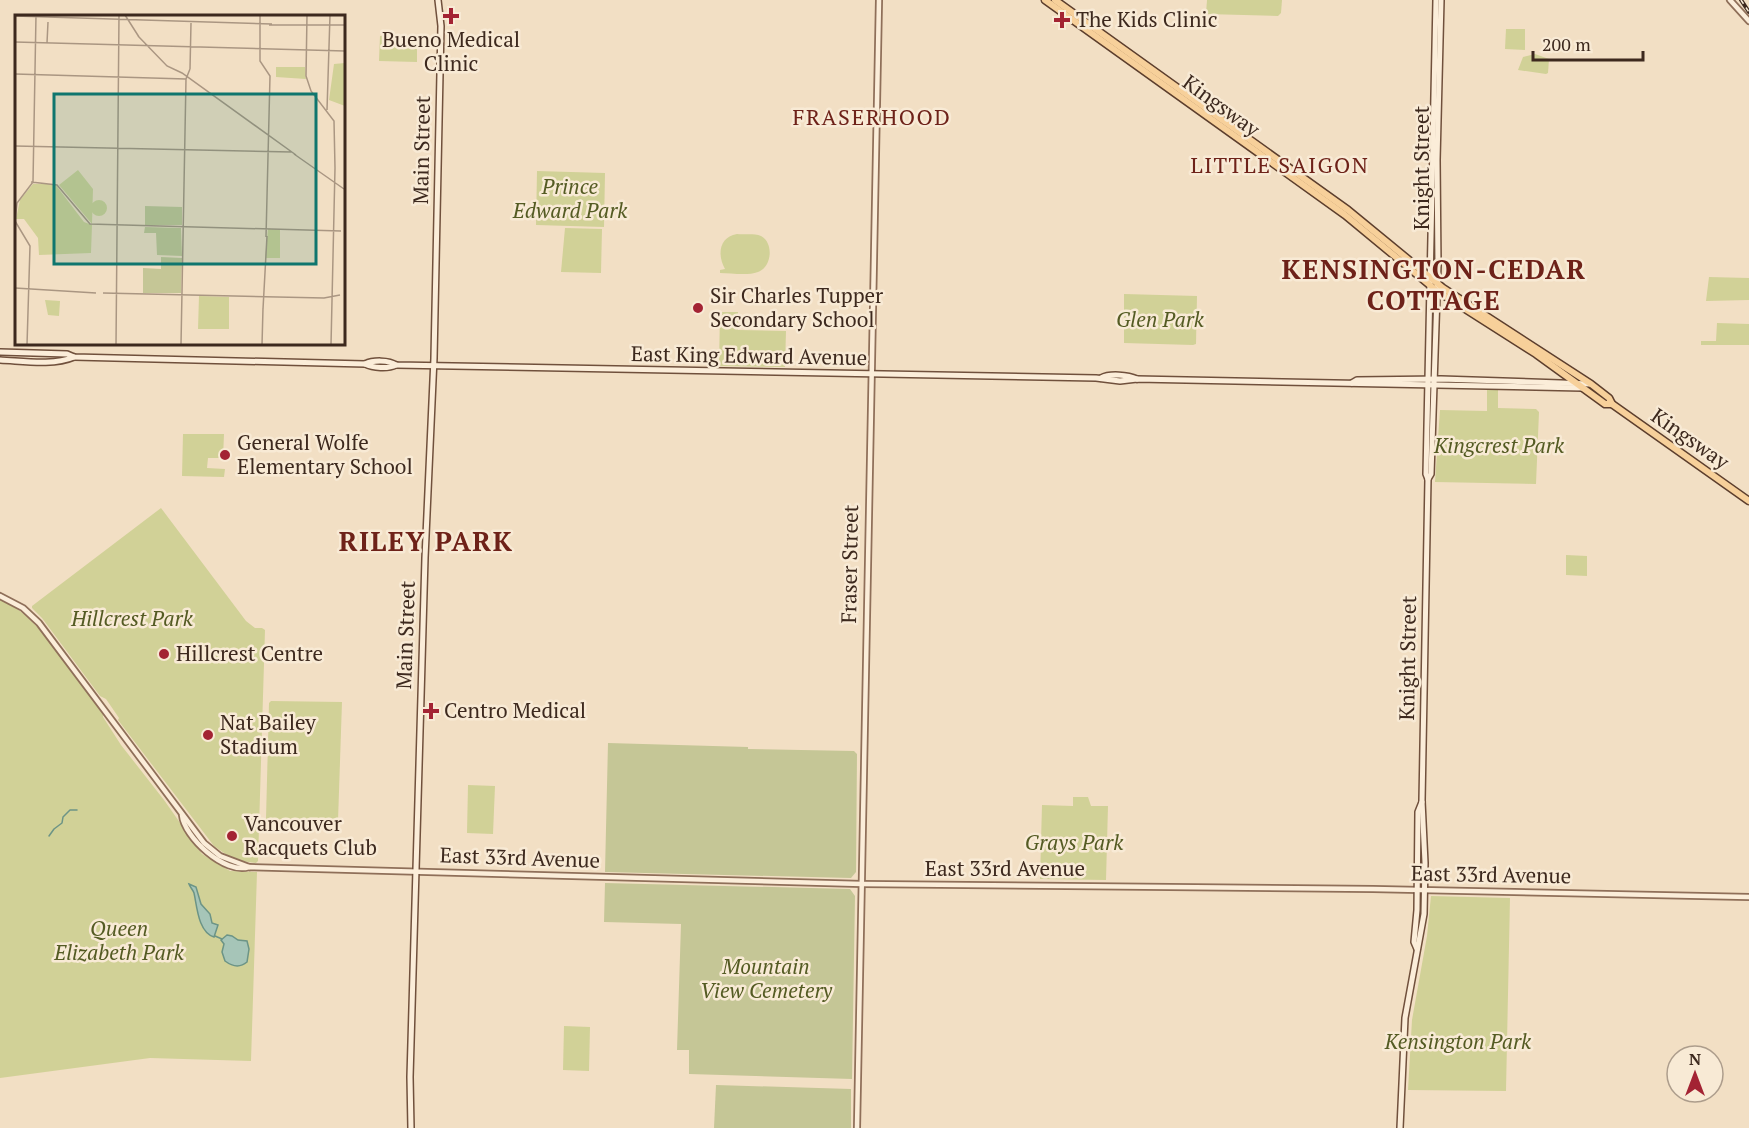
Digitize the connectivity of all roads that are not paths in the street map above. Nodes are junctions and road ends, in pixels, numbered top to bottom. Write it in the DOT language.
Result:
graph roads {
  1 [pos="438,0"];
  2 [pos="879,0"];
  3 [pos="1045,0"];
  4 [pos="1055,0"];
  5 [pos="1436,0"];
  6 [pos="1440,0"];
  7 [pos="1730,0"];
  8 [pos="1749,21"];
  9 [pos="1431,278"];
  10 [pos="1435,287"];
  11 [pos="0,352"];
  12 [pos="74,357"];
  13 [pos="0,360"];
  14 [pos="434,366"];
  15 [pos="870,374"];
  16 [pos="1432,382"];
  17 [pos="1576,383"];
  18 [pos="1591,384"];
  19 [pos="1584,388"];
  20 [pos="1612,404"];
  21 [pos="1749,501"];
  22 [pos="0,596"];
  23 [pos="1422,801"];
  24 [pos="417,872"];
  25 [pos="862,884"];
  26 [pos="1417,890"];
  27 [pos="1425,890"];
  28 [pos="1749,897"];
  29 [pos="1417,949"];
  30 [pos="411,1128"];
  31 [pos="857,1128"];
  32 [pos="1400,1128"];
  1 -- 14 [label="main road, Main Street"];
  2 -- 15 [label="street, Fraser Street"];
  3 -- 10 [label="main road, Kingsway"];
  4 -- 9 [label="main road, Kingsway"];
  5 -- 9 [label="main road, Knight Street"];
  6 -- 10 [label="main road, Knight Street"];
  7 -- 8 [label="street"];
  9 -- 10 [label="main road, Kingsway"];
  10 -- 16 [label="main road, Knight Street"];
  10 -- 17 [label="main road, Kingsway"];
  10 -- 18 [label="main road, Kingsway"];
  11 -- 12 [label="main road"];
  12 -- 13 [label="main road"];
  12 -- 14 [label="main road, East King Edward Avenue"];
  14 -- 15 [label="main road, East King Edward Avenue"];
  14 -- 24 [label="main road, Main Street"];
  15 -- 16 [label="main road, East King Edward Avenue"];
  15 -- 25 [label="street, Fraser Street"];
  16 -- 17 [label="main road, East King Edward Avenue"];
  16 -- 19 [label="main road, East King Edward Avenue"];
  16 -- 23 [label="main road, Knight Street"];
  17 -- 18 [label="main road, East King Edward Avenue"];
  17 -- 19 [label="main road, Kingsway"];
  18 -- 20 [label="main road, Kingsway"];
  19 -- 20 [label="main road, Kingsway"];
  20 -- 21 [label="main road, Kingsway"];
  22 -- 24 [label="street, East 33rd Avenue"];
  23 -- 26 [label="main road, Knight Street"];
  23 -- 27 [label="main road, Knight Street"];
  24 -- 25 [label="street, East 33rd Avenue"];
  24 -- 30 [label="main road, Main Street"];
  25 -- 26 [label="street, East 33rd Avenue"];
  25 -- 31 [label="street, Fraser Street"];
  26 -- 27 [label="street, East 33rd Avenue"];
  26 -- 29 [label="main road, Knight Street"];
  27 -- 28 [label="street, East 33rd Avenue"];
  27 -- 29 [label="main road, Knight Street"];
  29 -- 32 [label="main road, Knight Street"];
}
